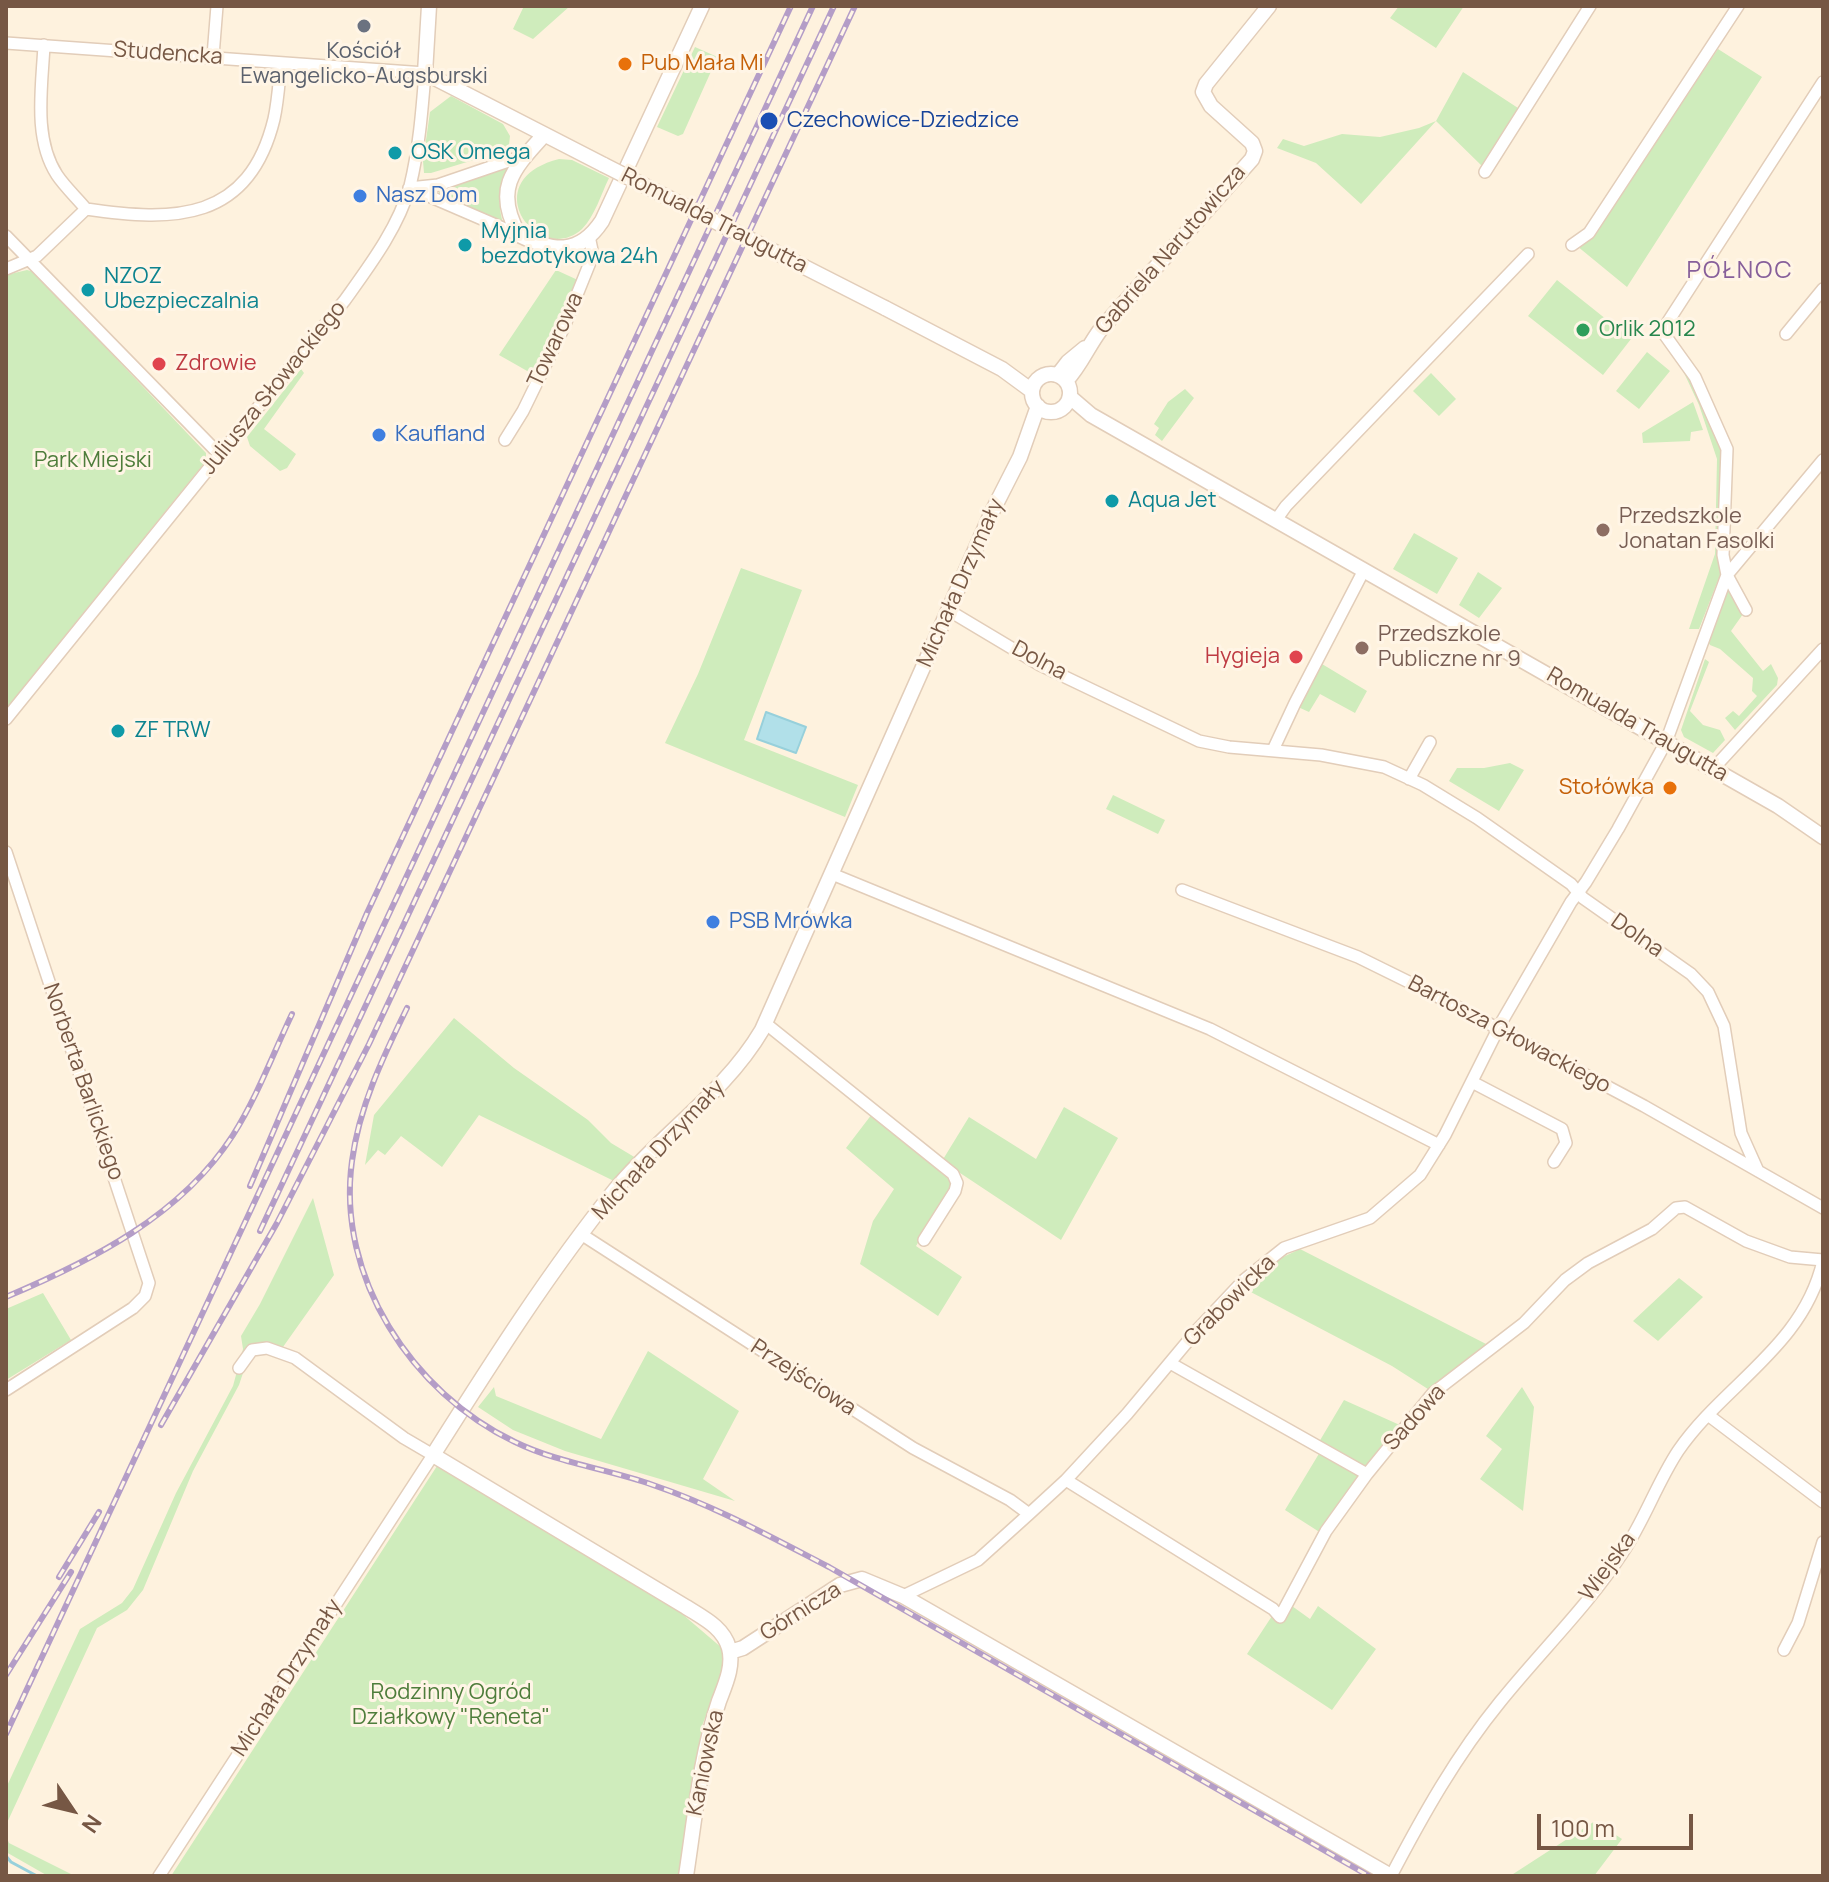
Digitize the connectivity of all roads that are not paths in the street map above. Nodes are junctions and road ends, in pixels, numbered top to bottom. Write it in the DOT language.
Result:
graph roads {
  1 [pos="217,6"];
  2 [pos="429,6"];
  3 [pos="702,6"];
  4 [pos="1269,6"];
  5 [pos="1590,6"];
  6 [pos="1738,6"];
  7 [pos="6,43"];
  8 [pos="44,45"];
  9 [pos="213,56"];
  10 [pos="281,63"];
  11 [pos="425,73"];
  12 [pos="1823,82"];
  13 [pos="544,135"];
  14 [pos="526,155"];
  15 [pos="1485,172"];
  16 [pos="409,188"];
  17 [pos="86,209"];
  18 [pos="519,235"];
  19 [pos="6,236"];
  20 [pos="589,236"];
  21 [pos="1572,245"];
  22 [pos="1528,254"];
  23 [pos="30,260"];
  24 [pos="6,269"];
  25 [pos="1823,289"];
  26 [pos="1786,334"];
  27 [pos="1062,378"];
  28 [pos="1035,385"];
  29 [pos="1055,406"];
  30 [pos="505,440"];
  31 [pos="220,455"];
  32 [pos="1823,460"];
  33 [pos="1276,520"];
  34 [pos="1364,570"];
  35 [pos="1727,575"];
  36 [pos="948,610"];
  37 [pos="1746,610"];
  38 [pos="1823,649"];
  39 [pos="6,719"];
  40 [pos="1430,742"];
  41 [pos="1666,742"];
  42 [pos="1273,750"];
  43 [pos="1713,769"];
  44 [pos="1409,779"];
  45 [pos="1823,837"];
  46 [pos="6,852"];
  47 [pos="832,874"];
  48 [pos="1182,890"];
  49 [pos="1578,892"];
  50 [pos="765,1023"];
  51 [pos="1499,1030"];
  52 [pos="1472,1082"];
  53 [pos="1439,1145"];
  54 [pos="1554,1162"];
  55 [pos="1758,1171"];
  56 [pos="1823,1208"];
  57 [pos="581,1234"];
  58 [pos="924,1240"];
  59 [pos="1823,1261"];
  60 [pos="1170,1363"];
  61 [pos="239,1368"];
  62 [pos="6,1390"];
  63 [pos="1708,1415"];
  64 [pos="433,1455"];
  65 [pos="1367,1474"];
  66 [pos="1066,1480"];
  67 [pos="1823,1502"];
  68 [pos="1029,1514"];
  69 [pos="1823,1542"];
  70 [pos="903,1596"];
  71 [pos="1784,1650"];
  72 [pos="730,1652"];
  73 [pos="159,1876"];
  74 [pos="686,1876"];
  75 [pos="1391,1876"];
  1 -- 9 [label="street"];
  2 -- 11 [label="street, Juliusza Słowackiego"];
  3 -- 20 [label="street"];
  4 -- 27 [label="street, Gabriela Narutowicza"];
  5 -- 15 [label="street"];
  6 -- 21 [label="street"];
  7 -- 8 [label="street, Studencka"];
  8 -- 9 [label="street, Studencka"];
  8 -- 17 [label="street"];
  9 -- 10 [label="street, Studencka"];
  10 -- 11 [label="street, Studencka"];
  10 -- 17 [label="street"];
  11 -- 13 [label="street, Romualda Traugutta"];
  11 -- 16 [label="street, Juliusza Słowackiego"];
  12 -- 35 [label="street"];
  13 -- 14 [label="street"];
  13 -- 28 [label="street, Romualda Traugutta, bridge"];
  14 -- 16 [label="street"];
  14 -- 18 [label="street"];
  16 -- 18 [label="street"];
  16 -- 31 [label="street, Juliusza Słowackiego"];
  17 -- 23 [label="street"];
  18 -- 20 [label="street"];
  19 -- 23 [label="street"];
  20 -- 30 [label="street, Towarowa"];
  22 -- 33 [label="street"];
  23 -- 24 [label="street"];
  23 -- 31 [label="street"];
  25 -- 26 [label="street"];
  27 -- 28 [label="street"];
  27 -- 29 [label="street"];
  28 -- 29 [label="street"];
  29 -- 33 [label="street, Romualda Traugutta"];
  29 -- 36 [label="street, Michała Drzymały"];
  31 -- 39 [label="street, Juliusza Słowackiego"];
  32 -- 35 [label="street"];
  33 -- 34 [label="street, Romualda Traugutta"];
  34 -- 41 [label="street, Romualda Traugutta"];
  34 -- 42 [label="street"];
  35 -- 37 [label="street"];
  35 -- 41 [label="street, Grabowicka"];
  36 -- 42 [label="street, Dolna"];
  36 -- 47 [label="street, Michała Drzymały"];
  38 -- 43 [label="street"];
  40 -- 44 [label="street"];
  41 -- 43 [label="street, Romualda Traugutta"];
  41 -- 49 [label="street, Grabowicka"];
  42 -- 44 [label="street, Dolna"];
  43 -- 45 [label="street, Romualda Traugutta"];
  44 -- 49 [label="street, Dolna"];
  46 -- 62 [label="street, Norberta Barlickiego"];
  47 -- 50 [label="street, Michała Drzymały"];
  47 -- 53 [label="street"];
  48 -- 51 [label="street, Bartosza Głowackiego"];
  49 -- 51 [label="street, Grabowicka"];
  49 -- 55 [label="street, Dolna"];
  50 -- 57 [label="street, Michała Drzymały"];
  50 -- 58 [label="street"];
  51 -- 52 [label="street, Grabowicka"];
  51 -- 55 [label="street, Bartosza Głowackiego"];
  52 -- 53 [label="street, Grabowicka"];
  52 -- 54 [label="street"];
  53 -- 60 [label="street, Grabowicka"];
  55 -- 56 [label="street, Bartosza Głowackiego"];
  57 -- 64 [label="street, Michała Drzymały"];
  57 -- 68 [label="street, Przejściowa"];
  59 -- 63 [label="street, Wiejska"];
  59 -- 65 [label="street, Sadowa"];
  60 -- 65 [label="street"];
  60 -- 66 [label="street, Grabowicka"];
  61 -- 64 [label="street"];
  63 -- 67 [label="street"];
  63 -- 75 [label="street, Wiejska"];
  64 -- 72 [label="street"];
  64 -- 73 [label="street, Michała Drzymały"];
  65 -- 66 [label="street, Sadowa"];
  66 -- 68 [label="street, Grabowicka"];
  68 -- 70 [label="street, Grabowicka"];
  69 -- 71 [label="street"];
  70 -- 72 [label="street, Górnicza"];
  70 -- 75 [label="street, Górnicza"];
  72 -- 74 [label="street, Kaniowska"];
}
